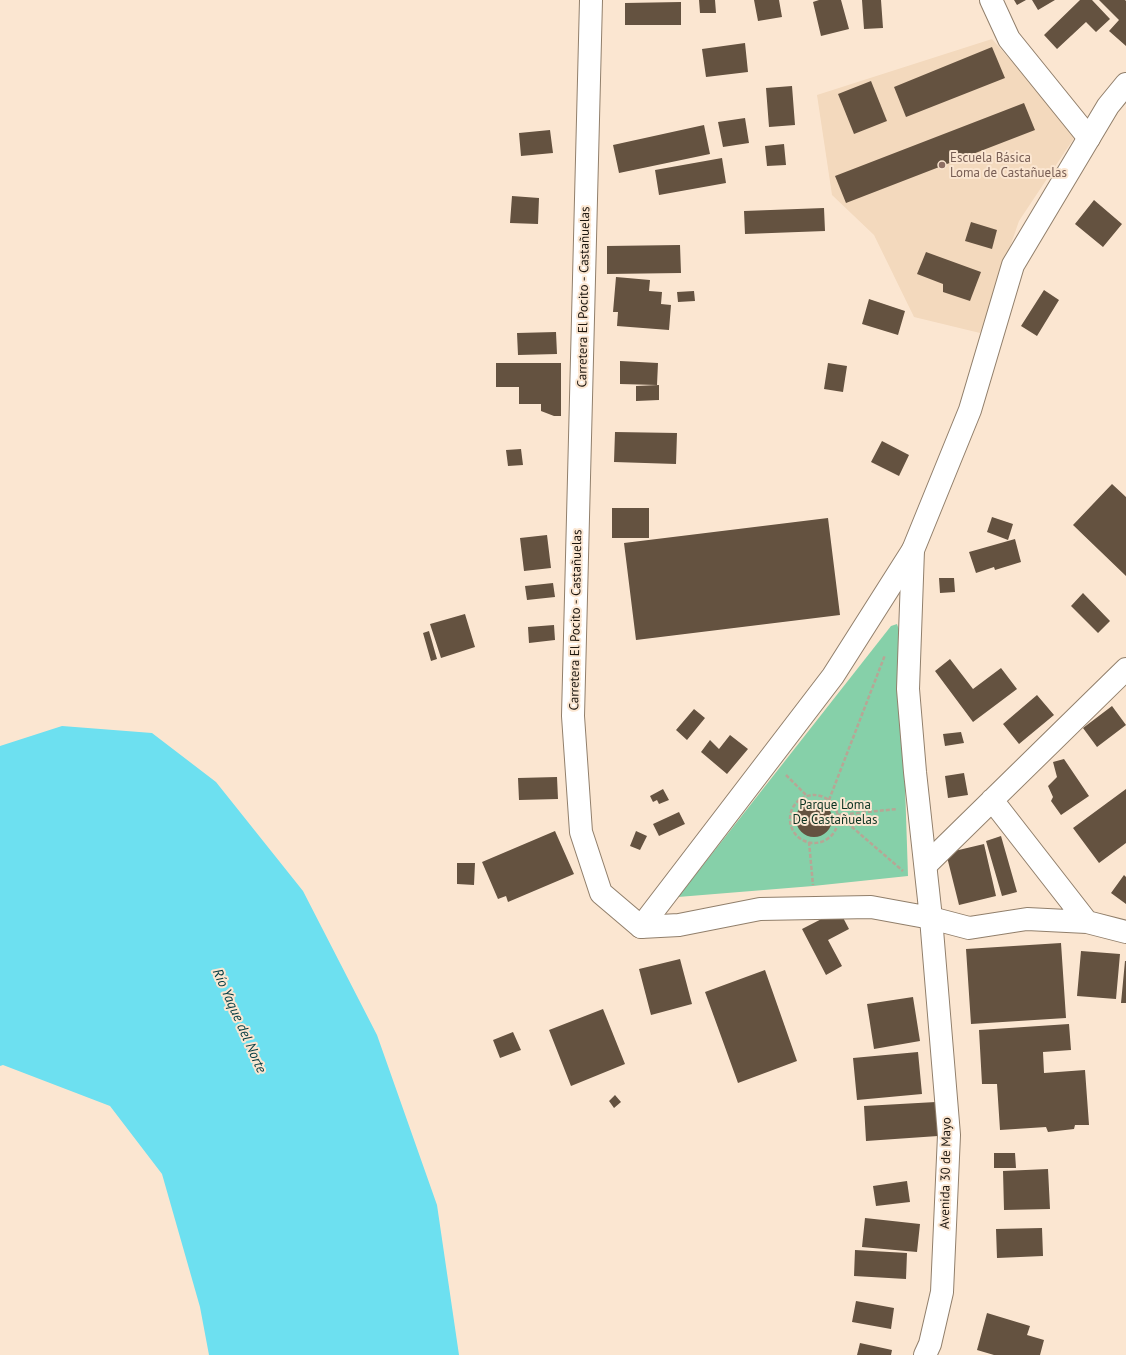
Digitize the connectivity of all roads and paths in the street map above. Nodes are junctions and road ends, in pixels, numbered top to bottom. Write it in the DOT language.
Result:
graph roads {
  1 [pos="591,0"];
  2 [pos="991,0"];
  3 [pos="1126,84"];
  4 [pos="1089,138"];
  5 [pos="914,550"];
  6 [pos="886,653"];
  7 [pos="1126,669"];
  8 [pos="785,774"];
  9 [pos="807,796"];
  10 [pos="829,800"];
  11 [pos="992,800"];
  12 [pos="899,809"];
  13 [pos="838,815"];
  14 [pos="809,842"];
  15 [pos="917,870"];
  16 [pos="813,886"];
  17 [pos="931,918"];
  18 [pos="1087,922"];
  19 [pos="641,927"];
  20 [pos="1126,932"];
  21 [pos="925,1355"];
  1 -- 19 [label="main road, Carretera El Pocito - Castañuelas"];
  2 -- 4 [label="main road"];
  3 -- 4 [label="main road"];
  4 -- 5 [label="main road"];
  5 -- 15 [label="main road, Avenida 30 de Mayo"];
  5 -- 19 [label="main road"];
  6 -- 10 [label="path"];
  7 -- 11 [label="main road"];
  8 -- 9 [label="path"];
  9 -- 10 [label="path"];
  9 -- 14 [label="path"];
  10 -- 13 [label="path"];
  11 -- 15 [label="main road"];
  11 -- 18 [label="main road"];
  12 -- 13 [label="path"];
  13 -- 14 [label="path"];
  13 -- 15 [label="path"];
  14 -- 16 [label="path"];
  15 -- 17 [label="main road, Avenida 30 de Mayo"];
  17 -- 18 [label="main road"];
  17 -- 19 [label="main road"];
  17 -- 21 [label="main road, Avenida 30 de Mayo"];
  18 -- 20 [label="main road"];
}
